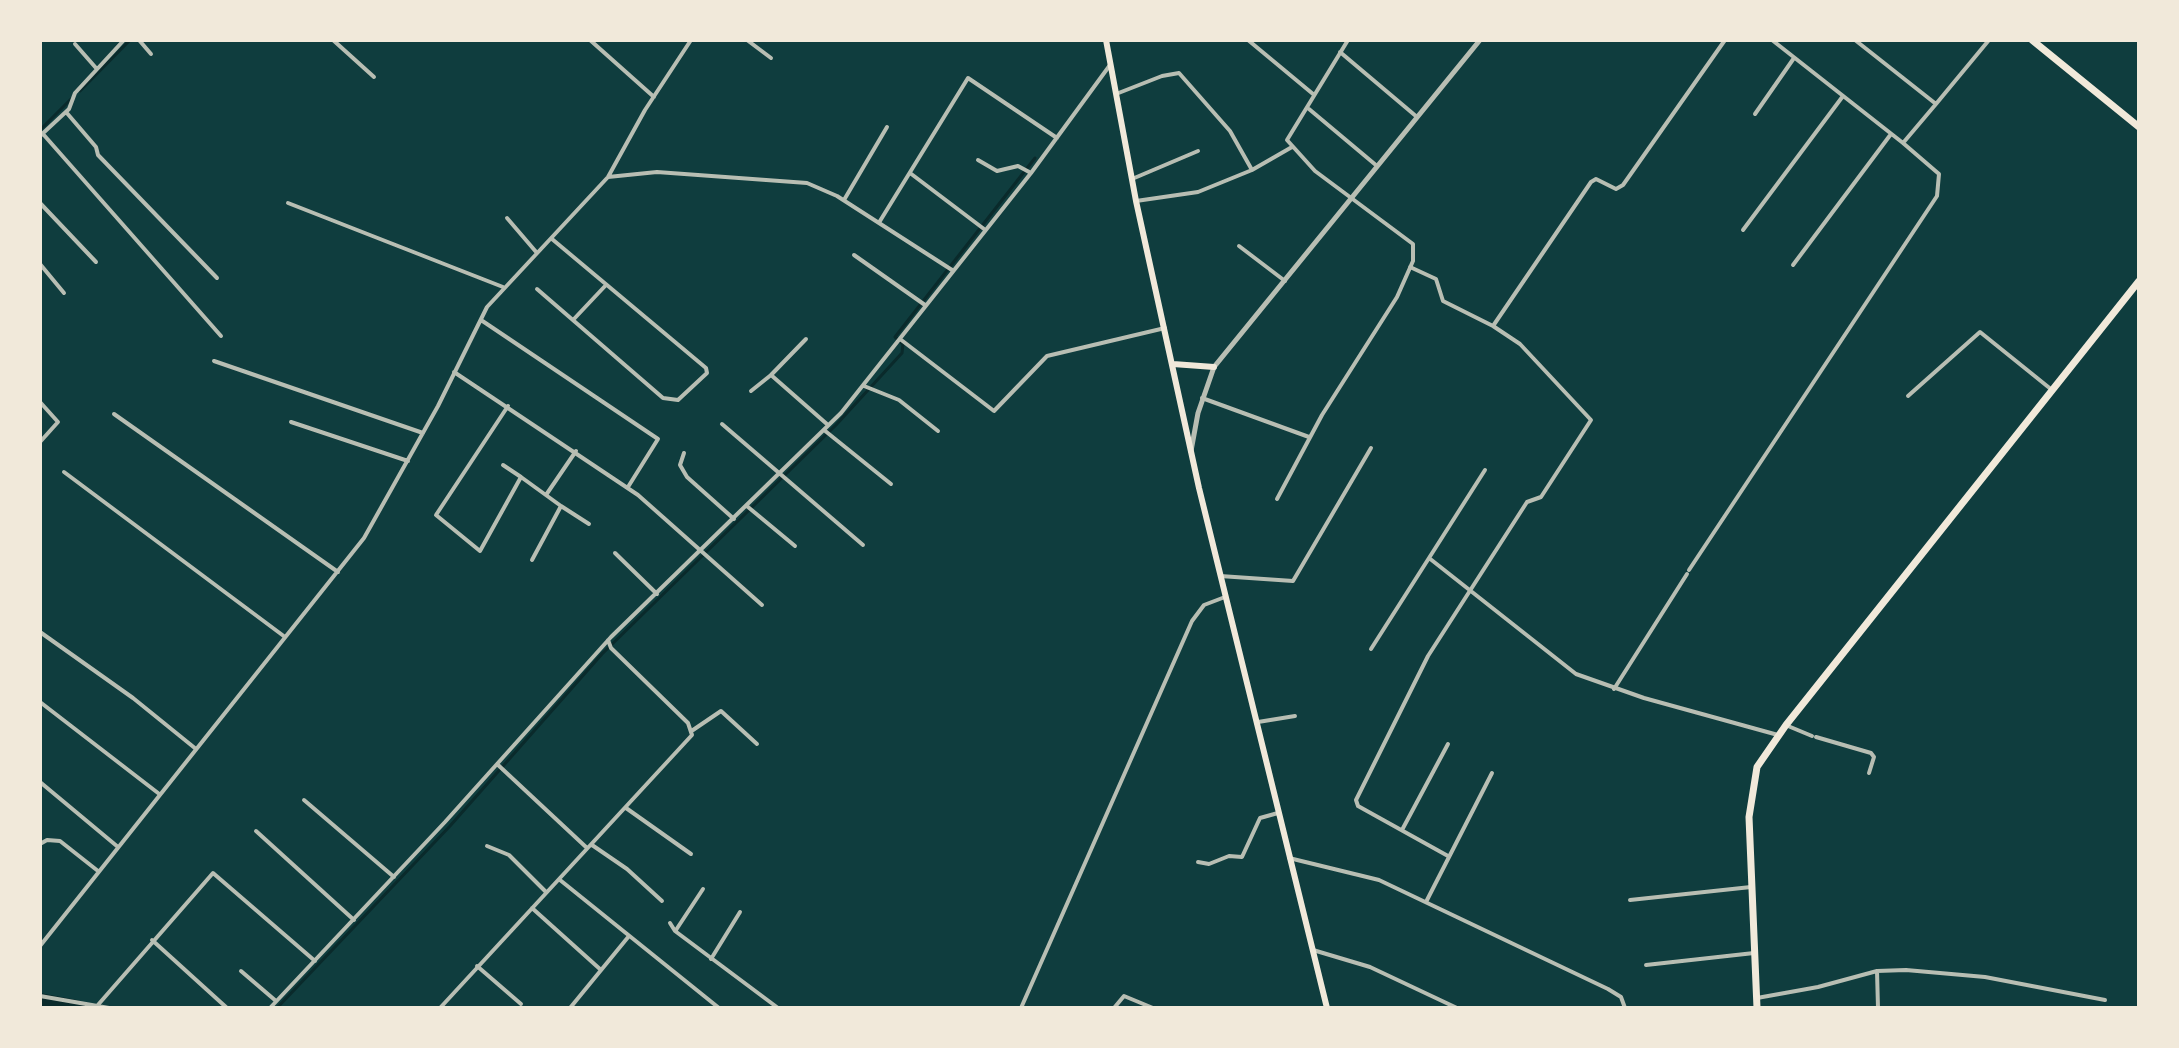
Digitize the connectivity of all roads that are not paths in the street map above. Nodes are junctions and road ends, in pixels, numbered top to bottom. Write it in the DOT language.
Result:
graph roads {
  1 [pos="124,40"];
  2 [pos="139,40"];
  3 [pos="333,40"];
  4 [pos="590,40"];
  5 [pos="691,40"];
  6 [pos="747,40"];
  7 [pos="1106,40"];
  8 [pos="1248,40"];
  9 [pos="1348,40"];
  10 [pos="1480,40"];
  11 [pos="1725,40"];
  12 [pos="1772,40"];
  13 [pos="1855,40"];
  14 [pos="1989,40"];
  15 [pos="2032,40"];
  16 [pos="75,44"];
  17 [pos="1340,52"];
  18 [pos="151,54"];
  19 [pos="771,58"];
  20 [pos="1794,58"];
  21 [pos="1110,65"];
  22 [pos="96,68"];
  23 [pos="374,77"];
  24 [pos="1116,94"];
  25 [pos="1313,94"];
  26 [pos="1843,96"];
  27 [pos="654,97"];
  28 [pos="1936,104"];
  29 [pos="1309,109"];
  30 [pos="66,112"];
  31 [pos="1755,114"];
  32 [pos="1417,117"];
  33 [pos="887,127"];
  34 [pos="2139,127"];
  35 [pos="1891,134"];
  36 [pos="41,135"];
  37 [pos="1057,138"];
  38 [pos="1903,143"];
  39 [pos="1292,147"];
  40 [pos="1198,151"];
  41 [pos="978,160"];
  42 [pos="1377,166"];
  43 [pos="1252,170"];
  44 [pos="1029,172"];
  45 [pos="910,173"];
  46 [pos="608,177"];
  47 [pos="1132,179"];
  48 [pos="1351,199"];
  49 [pos="844,200"];
  50 [pos="1136,201"];
  51 [pos="40,203"];
  52 [pos="288,203"];
  53 [pos="507,218"];
  54 [pos="880,221"];
  55 [pos="983,228"];
  56 [pos="1743,230"];
  57 [pos="552,239"];
  58 [pos="1239,246"];
  59 [pos="537,253"];
  60 [pos="854,255"];
  61 [pos="96,262"];
  62 [pos="40,264"];
  63 [pos="1793,265"];
  64 [pos="1410,267"];
  65 [pos="951,269"];
  66 [pos="217,278"];
  67 [pos="1285,281"];
  68 [pos="2139,281"];
  69 [pos="606,285"];
  70 [pos="503,287"];
  71 [pos="537,289"];
  72 [pos="64,293"];
  73 [pos="925,305"];
  74 [pos="481,320"];
  75 [pos="573,320"];
  76 [pos="1493,326"];
  77 [pos="1165,328"];
  78 [pos="221,336"];
  79 [pos="806,339"];
  80 [pos="902,342"];
  81 [pos="214,361"];
  82 [pos="1173,364"];
  83 [pos="1214,367"];
  84 [pos="454,372"];
  85 [pos="771,375"];
  86 [pos="864,386"];
  87 [pos="751,391"];
  88 [pos="2052,391"];
  89 [pos="1908,396"];
  90 [pos="1202,398"];
  91 [pos="40,402"];
  92 [pos="508,406"];
  93 [pos="114,414"];
  94 [pos="291,422"];
  95 [pos="722,424"];
  96 [pos="826,428"];
  97 [pos="938,431"];
  98 [pos="423,433"];
  99 [pos="1309,437"];
  100 [pos="40,442"];
  101 [pos="1371,448"];
  102 [pos="576,451"];
  103 [pos="1191,452"];
  104 [pos="684,453"];
  105 [pos="408,461"];
  106 [pos="503,465"];
  107 [pos="1485,470"];
  108 [pos="64,472"];
  109 [pos="780,476"];
  110 [pos="521,477"];
  111 [pos="891,484"];
  112 [pos="628,487"];
  113 [pos="546,495"];
  114 [pos="1277,499"];
  115 [pos="561,506"];
  116 [pos="750,509"];
  117 [pos="734,519"];
  118 [pos="589,524"];
  119 [pos="863,545"];
  120 [pos="795,546"];
  121 [pos="615,553"];
  122 [pos="705,553"];
  123 [pos="1429,558"];
  124 [pos="532,560"];
  125 [pos="339,572"];
  126 [pos="1220,576"];
  127 [pos="1472,589"];
  128 [pos="657,594"];
  129 [pos="1223,598"];
  130 [pos="762,605"];
  131 [pos="40,632"];
  132 [pos="285,637"];
  133 [pos="610,644"];
  134 [pos="1371,649"];
  135 [pos="1614,689"];
  136 [pos="40,702"];
  137 [pos="1295,716"];
  138 [pos="1257,723"];
  139 [pos="1786,725"];
  140 [pos="693,730"];
  141 [pos="1778,735"];
  142 [pos="757,744"];
  143 [pos="1448,744"];
  144 [pos="196,749"];
  145 [pos="498,765"];
  146 [pos="1492,773"];
  147 [pos="1869,773"];
  148 [pos="40,782"];
  149 [pos="159,794"];
  150 [pos="304,800"];
  151 [pos="626,808"];
  152 [pos="1275,813"];
  153 [pos="1402,830"];
  154 [pos="256,831"];
  155 [pos="40,844"];
  156 [pos="487,846"];
  157 [pos="589,846"];
  158 [pos="118,847"];
  159 [pos="691,854"];
  160 [pos="1448,856"];
  161 [pos="1289,858"];
  162 [pos="1198,862"];
  163 [pos="98,871"];
  164 [pos="394,877"];
  165 [pos="560,880"];
  166 [pos="1751,887"];
  167 [pos="703,889"];
  168 [pos="546,892"];
  169 [pos="1630,900"];
  170 [pos="662,901"];
  171 [pos="1426,902"];
  172 [pos="532,908"];
  173 [pos="740,912"];
  174 [pos="354,920"];
  175 [pos="670,923"];
  176 [pos="675,931"];
  177 [pos="630,935"];
  178 [pos="152,940"];
  179 [pos="40,946"];
  180 [pos="1313,950"];
  181 [pos="1754,953"];
  182 [pos="711,959"];
  183 [pos="315,961"];
  184 [pos="1646,965"];
  185 [pos="477,966"];
  186 [pos="601,970"];
  187 [pos="241,971"];
  188 [pos="1877,971"];
  189 [pos="40,996"];
  190 [pos="2105,1000"];
  191 [pos="276,1001"];
  192 [pos="75,1002"];
  193 [pos="521,1004"];
  194 [pos="1756,1005"];
  195 [pos="97,1006"];
  196 [pos="71,1008"];
  197 [pos="109,1008"];
  198 [pos="227,1008"];
  199 [pos="270,1008"];
  200 [pos="440,1008"];
  201 [pos="570,1008"];
  202 [pos="719,1008"];
  203 [pos="778,1008"];
  204 [pos="1021,1008"];
  205 [pos="1114,1008"];
  206 [pos="1153,1008"];
  207 [pos="1327,1008"];
  208 [pos="1457,1008"];
  209 [pos="1625,1008"];
  210 [pos="1878,1008"];
  1 -- 22 [label="street"];
  2 -- 18 [label="street"];
  3 -- 23 [label="street"];
  4 -- 27 [label="street"];
  5 -- 27 [label="street"];
  6 -- 19 [label="street"];
  7 -- 21 [label="main road"];
  8 -- 25 [label="street"];
  9 -- 17 [label="street"];
  10 -- 32 [label="street"];
  11 -- 76 [label="street"];
  12 -- 20 [label="street"];
  13 -- 28 [label="street"];
  14 -- 28 [label="street"];
  15 -- 34 [label="highway"];
  16 -- 22 [label="street"];
  17 -- 25 [label="street"];
  17 -- 32 [label="street"];
  20 -- 26 [label="street"];
  20 -- 31 [label="street"];
  21 -- 24 [label="main road"];
  21 -- 37 [label="street"];
  22 -- 30 [label="street"];
  24 -- 43 [label="street"];
  24 -- 47 [label="main road"];
  25 -- 39 [label="street"];
  26 -- 35 [label="street"];
  26 -- 56 [label="street"];
  27 -- 46 [label="street"];
  28 -- 38 [label="street"];
  29 -- 42 [label="street"];
  30 -- 36 [label="street"];
  30 -- 66 [label="street"];
  32 -- 42 [label="street"];
  33 -- 49 [label="street"];
  35 -- 38 [label="street"];
  35 -- 63 [label="street"];
  36 -- 78 [label="street"];
  37 -- 44 [label="street"];
  37 -- 45 [label="street"];
  38 -- 135 [label="street"];
  39 -- 43 [label="street"];
  39 -- 48 [label="street"];
  40 -- 47 [label="street"];
  41 -- 44 [label="street"];
  42 -- 48 [label="street"];
  43 -- 50 [label="street"];
  44 -- 55 [label="street"];
  45 -- 54 [label="street"];
  45 -- 55 [label="street"];
  46 -- 49 [label="street"];
  46 -- 57 [label="street"];
  47 -- 50 [label="main road"];
  48 -- 64 [label="street"];
  48 -- 67 [label="street"];
  49 -- 54 [label="street"];
  50 -- 77 [label="main road"];
  51 -- 61 [label="street"];
  52 -- 70 [label="street"];
  53 -- 59 [label="street"];
  54 -- 65 [label="street"];
  55 -- 65 [label="street"];
  57 -- 59 [label="street"];
  57 -- 69 [label="street"];
  58 -- 67 [label="street"];
  59 -- 70 [label="street"];
  60 -- 73 [label="street"];
  62 -- 72 [label="street"];
  64 -- 76 [label="street"];
  64 -- 99 [label="street"];
  65 -- 73 [label="street"];
  67 -- 83 [label="street"];
  68 -- 88 [label="highway"];
  69 -- 75 [label="street"];
  69 -- 75 [label="street"];
  70 -- 74 [label="street"];
  71 -- 75 [label="street"];
  73 -- 80 [label="street"];
  74 -- 84 [label="street"];
  74 -- 112 [label="street"];
  76 -- 127 [label="street"];
  77 -- 80 [label="street"];
  77 -- 82 [label="main road"];
  79 -- 85 [label="street"];
  80 -- 86 [label="street"];
  81 -- 98 [label="street"];
  82 -- 83 [label="main road"];
  82 -- 103 [label="main road"];
  83 -- 90 [label="street"];
  84 -- 92 [label="street"];
  84 -- 98 [label="street"];
  85 -- 87 [label="street"];
  85 -- 96 [label="street"];
  86 -- 96 [label="street"];
  86 -- 97 [label="street"];
  88 -- 89 [label="street"];
  88 -- 139 [label="highway"];
  90 -- 99 [label="street"];
  90 -- 103 [label="street"];
  91 -- 100 [label="street"];
  92 -- 102 [label="street"];
  92 -- 110 [label="street"];
  93 -- 125 [label="street"];
  94 -- 105 [label="street"];
  95 -- 109 [label="street"];
  96 -- 109 [label="street"];
  96 -- 111 [label="street"];
  98 -- 105 [label="street"];
  99 -- 114 [label="street"];
  101 -- 126 [label="street"];
  102 -- 112 [label="street"];
  102 -- 113 [label="street"];
  103 -- 126 [label="main road"];
  104 -- 117 [label="street"];
  105 -- 125 [label="street"];
  106 -- 110 [label="street"];
  107 -- 123 [label="street"];
  108 -- 132 [label="street"];
  109 -- 116 [label="street"];
  109 -- 119 [label="street"];
  110 -- 113 [label="street"];
  112 -- 122 [label="street"];
  113 -- 115 [label="street"];
  115 -- 118 [label="street"];
  115 -- 124 [label="street"];
  116 -- 117 [label="street"];
  116 -- 120 [label="street"];
  117 -- 122 [label="street"];
  121 -- 128 [label="street"];
  122 -- 128 [label="street"];
  122 -- 130 [label="street"];
  123 -- 127 [label="street"];
  123 -- 134 [label="street"];
  125 -- 132 [label="street"];
  126 -- 129 [label="main road"];
  127 -- 135 [label="street"];
  127 -- 153 [label="street"];
  128 -- 133 [label="street"];
  129 -- 138 [label="main road"];
  129 -- 204 [label="street"];
  131 -- 144 [label="street"];
  132 -- 144 [label="street"];
  133 -- 140 [label="street"];
  133 -- 145 [label="street"];
  135 -- 141 [label="street"];
  136 -- 149 [label="street"];
  137 -- 138 [label="street"];
  138 -- 152 [label="main road"];
  139 -- 141 [label="highway"];
  139 -- 147 [label="street"];
  140 -- 142 [label="street"];
  140 -- 151 [label="street"];
  141 -- 166 [label="highway"];
  143 -- 153 [label="street"];
  144 -- 149 [label="street"];
  145 -- 157 [label="street"];
  145 -- 164 [label="street"];
  146 -- 160 [label="street"];
  148 -- 158 [label="street"];
  149 -- 158 [label="street"];
  150 -- 164 [label="street"];
  151 -- 157 [label="street"];
  151 -- 159 [label="street"];
  152 -- 161 [label="main road"];
  152 -- 162 [label="street"];
  153 -- 160 [label="street"];
  154 -- 174 [label="street"];
  155 -- 163 [label="street"];
  156 -- 168 [label="street"];
  157 -- 165 [label="street"];
  157 -- 170 [label="street"];
  158 -- 163 [label="street"];
  160 -- 171 [label="street"];
  161 -- 171 [label="street"];
  161 -- 180 [label="main road"];
  163 -- 179 [label="street"];
  164 -- 174 [label="street"];
  165 -- 168 [label="street"];
  165 -- 177 [label="street"];
  166 -- 169 [label="street"];
  166 -- 181 [label="highway"];
  167 -- 176 [label="street"];
  168 -- 172 [label="street"];
  171 -- 209 [label="street"];
  172 -- 185 [label="street"];
  172 -- 186 [label="street"];
  173 -- 182 [label="street"];
  174 -- 183 [label="street"];
  175 -- 176 [label="street"];
  176 -- 182 [label="street"];
  177 -- 186 [label="street"];
  177 -- 202 [label="street"];
  178 -- 183 [label="street"];
  178 -- 195 [label="street"];
  178 -- 198 [label="street"];
  180 -- 207 [label="main road"];
  180 -- 208 [label="street"];
  181 -- 184 [label="street"];
  181 -- 194 [label="highway"];
  182 -- 203 [label="street"];
  183 -- 191 [label="street"];
  185 -- 193 [label="street"];
  185 -- 200 [label="street"];
  186 -- 201 [label="street"];
  187 -- 191 [label="street"];
  188 -- 190 [label="street"];
  188 -- 194 [label="street"];
  188 -- 210 [label="street"];
  189 -- 192 [label="street"];
  191 -- 199 [label="street"];
  192 -- 195 [label="street"];
  192 -- 196 [label="street"];
  195 -- 197 [label="street"];
  205 -- 206 [label="street"];
}
